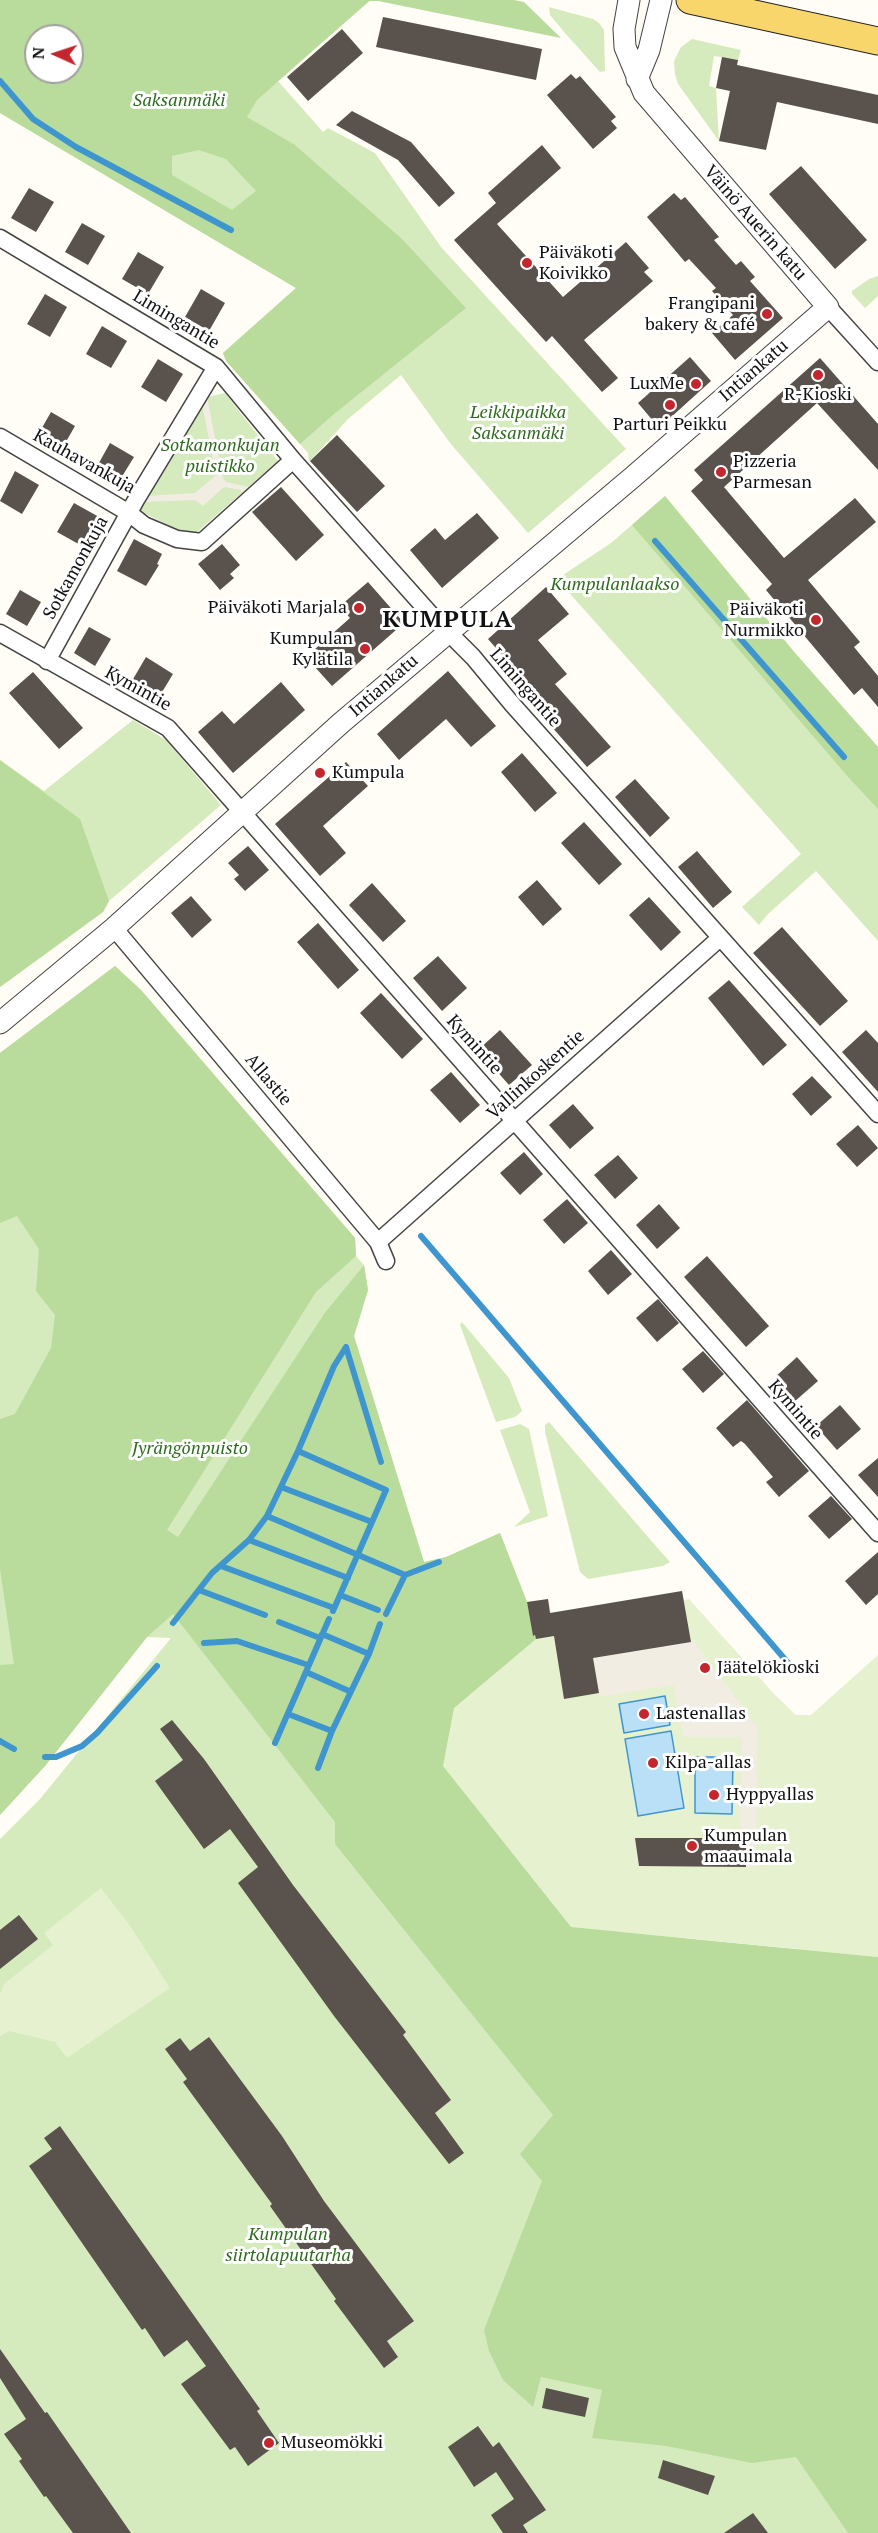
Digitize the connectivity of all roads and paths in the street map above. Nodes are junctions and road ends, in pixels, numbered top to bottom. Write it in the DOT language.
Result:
graph roads {
  1 [pos="629,0"];
  2 [pos="661,0"];
  3 [pos="690,0"];
  4 [pos="878,41"];
  5 [pos="637,79"];
  6 [pos="0,238"];
  7 [pos="828,307"];
  8 [pos="878,362"];
  9 [pos="216,367"];
  10 [pos="0,437"];
  11 [pos="293,460"];
  12 [pos="129,513"];
  13 [pos="448,632"];
  14 [pos="0,633"];
  15 [pos="47,661"];
  16 [pos="243,813"];
  17 [pos="114,928"];
  18 [pos="720,938"];
  19 [pos="0,1023"];
  20 [pos="878,1114"];
  21 [pos="515,1120"];
  22 [pos="378,1242"];
  23 [pos="386,1261"];
  24 [pos="878,1533"];
  1 -- 5 [label="street, Väinö Auerin katu"];
  2 -- 5 [label="street"];
  3 -- 4 [label="main road"];
  5 -- 7 [label="street, Väinö Auerin katu"];
  6 -- 9 [label="street, Limingantie"];
  7 -- 8 [label="street, Väinö Auerin katu"];
  7 -- 13 [label="street, Intiankatu"];
  9 -- 11 [label="street, Limingantie"];
  9 -- 12 [label="street, Kauhavankuja"];
  10 -- 12 [label="street, Kauhavankuja"];
  11 -- 12 [label="street, Sotkamonkuja"];
  11 -- 13 [label="street, Limingantie"];
  12 -- 15 [label="street, Sotkamonkuja"];
  13 -- 16 [label="street, Intiankatu"];
  13 -- 18 [label="street, Limingantie"];
  14 -- 15 [label="street, Kymintie"];
  15 -- 16 [label="street, Kymintie"];
  16 -- 17 [label="street, Intiankatu"];
  16 -- 21 [label="street, Kymintie"];
  17 -- 19 [label="street, Intiankatu"];
  17 -- 22 [label="street, Allastie"];
  18 -- 20 [label="street, Limingantie"];
  18 -- 21 [label="street, Vallinkoskentie"];
  21 -- 22 [label="street, Vallinkoskentie"];
  21 -- 24 [label="street, Kymintie"];
  22 -- 23 [label="street, Allastie"];
}
